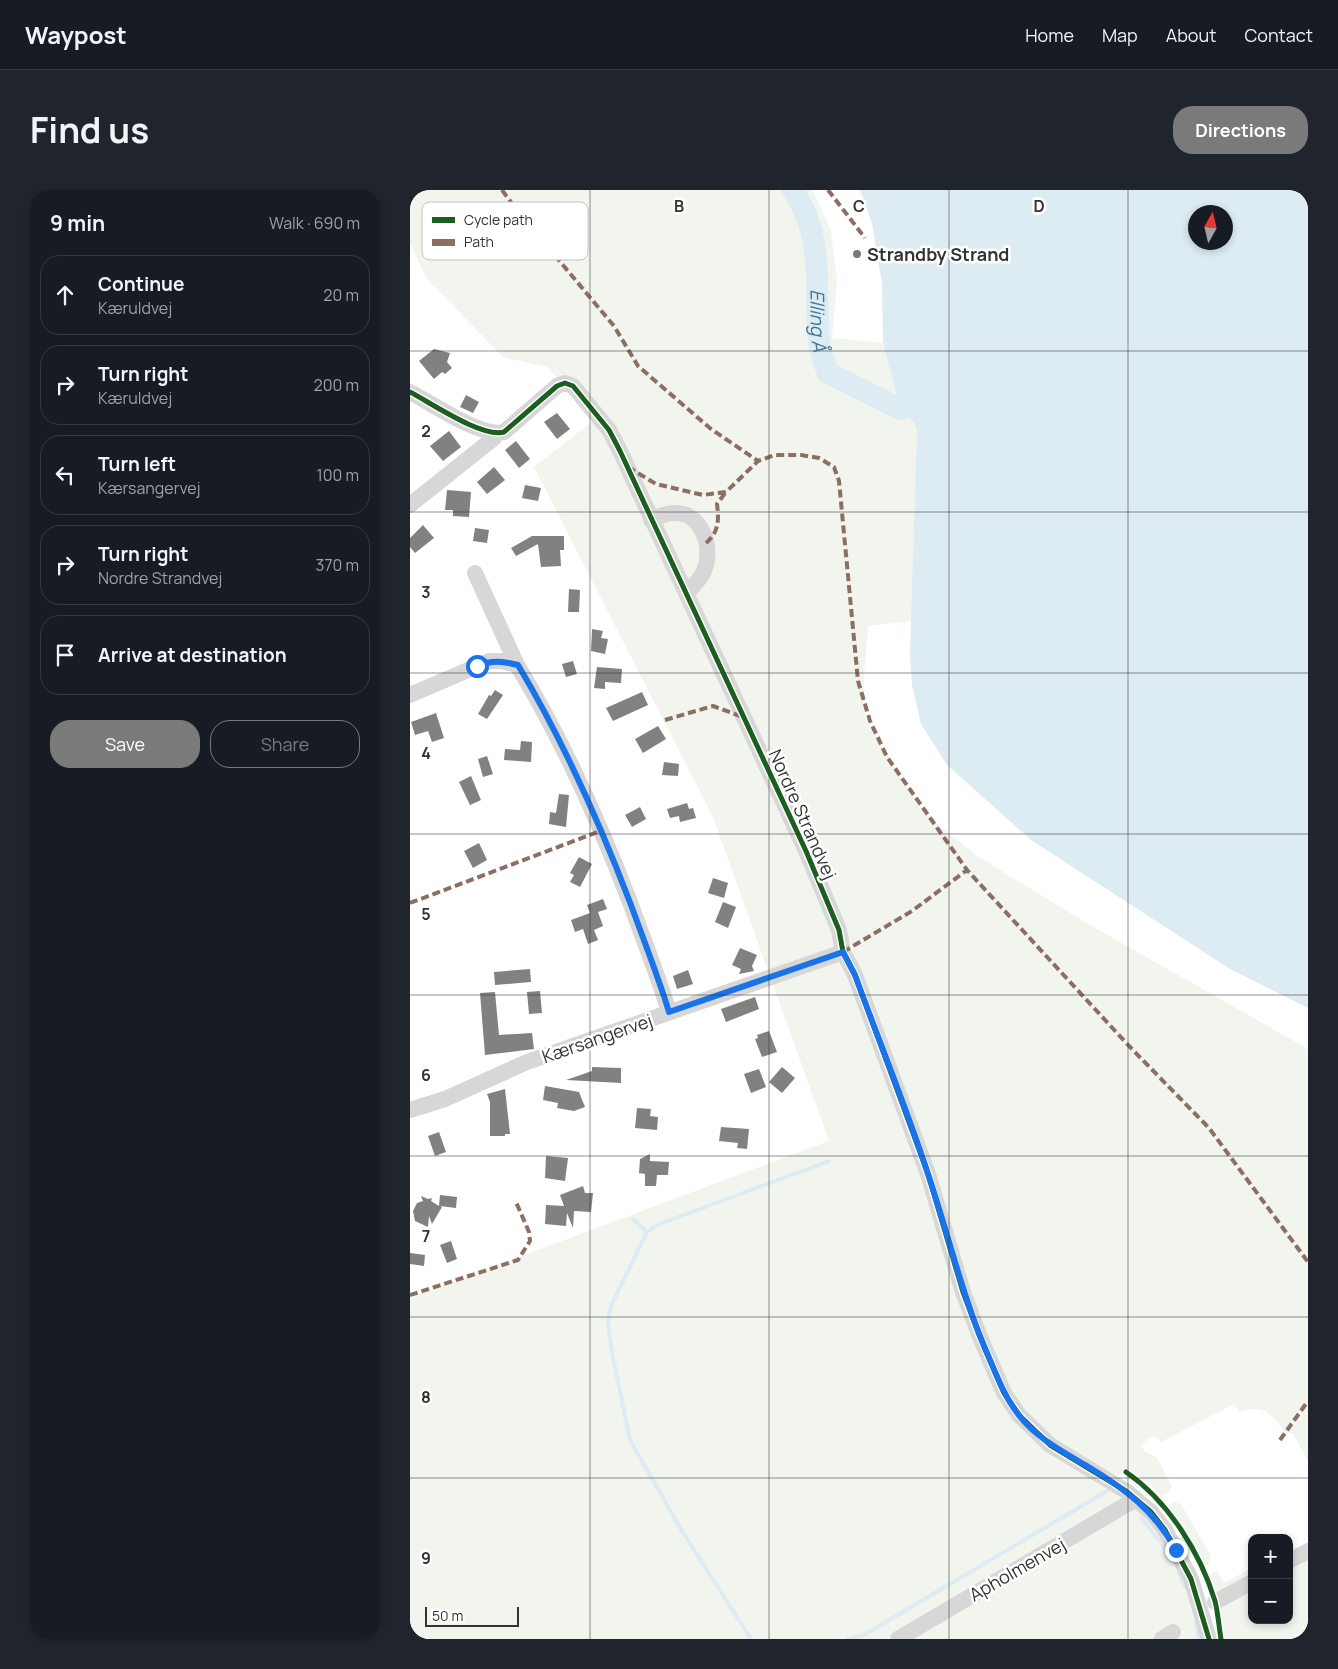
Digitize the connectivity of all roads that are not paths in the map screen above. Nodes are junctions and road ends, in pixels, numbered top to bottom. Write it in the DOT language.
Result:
graph roads {
  1 [pos="410,392"];
  2 [pos="496,434"];
  3 [pos="410,505"];
  4 [pos="651,520"];
  5 [pos="474,573"];
  6 [pos="687,593"];
  7 [pos="518,665"];
  8 [pos="410,695"];
  9 [pos="843,952"];
  10 [pos="669,1012"];
  11 [pos="410,1110"];
  12 [pos="1136,1499"];
  13 [pos="1308,1551"];
  14 [pos="1293,1559"];
  15 [pos="1248,1584"];
  16 [pos="1215,1602"];
  17 [pos="898,1639"];
  18 [pos="1209,1639"];
  1 -- 2 [label="street"];
  2 -- 3 [label="street"];
  2 -- 4 [label="street, Nordre Strandvej"];
  4 -- 6 [label="street, Nordre Strandvej"];
  4 -- 6 [label="street"];
  5 -- 7 [label="street"];
  6 -- 9 [label="street, Nordre Strandvej"];
  7 -- 8 [label="street"];
  7 -- 10 [label="street"];
  9 -- 10 [label="street, Kærsangervej"];
  9 -- 12 [label="street, Nordre Strandvej"];
  10 -- 11 [label="street, Kærsangervej"];
  12 -- 17 [label="street, Apholmenvej"];
  12 -- 18 [label="street, Nordre Strandvej"];
  13 -- 14 [label="street"];
  15 -- 16 [label="street"];
}
